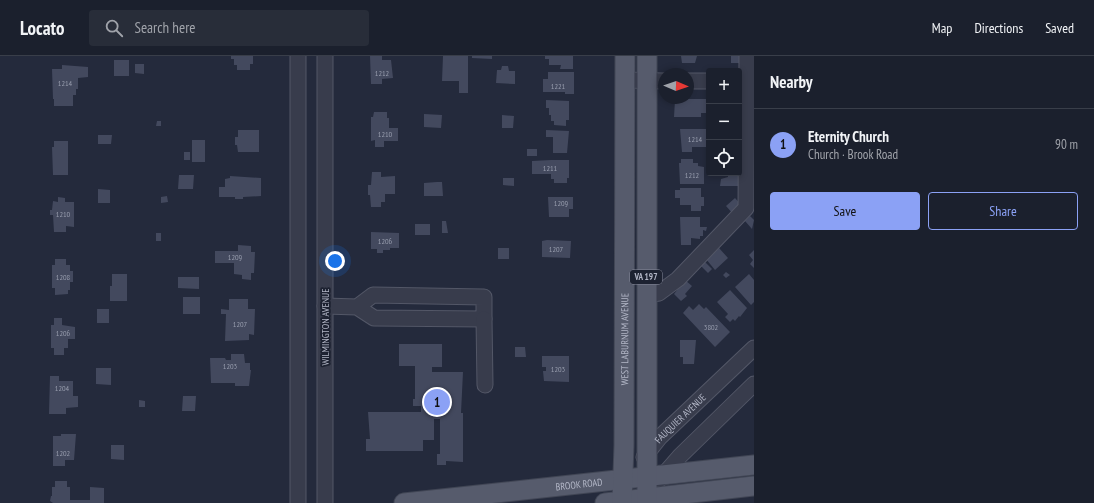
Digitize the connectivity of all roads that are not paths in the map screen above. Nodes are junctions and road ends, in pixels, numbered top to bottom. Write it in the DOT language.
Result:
graph roads {
  1 [pos="298,56"];
  2 [pos="325,56"];
  3 [pos="625,56"];
  4 [pos="647,56"];
  5 [pos="747,56"];
  6 [pos="625,80"];
  7 [pos="655,80"];
  8 [pos="694,81"];
  9 [pos="706,81"];
  10 [pos="747,81"];
  11 [pos="750,205"];
  12 [pos="646,295"];
  13 [pos="325,306"];
  14 [pos="357,307"];
  15 [pos="484,319"];
  16 [pos="754,348"];
  17 [pos="485,384"];
  18 [pos="754,384"];
  19 [pos="647,453"];
  20 [pos="754,465"];
  21 [pos="641,477"];
  22 [pos="754,486"];
  23 [pos="647,501"];
  24 [pos="616,502"];
  25 [pos="298,503"];
  26 [pos="325,503"];
  27 [pos="404,503"];
  1 -- 25 [label="street"];
  2 -- 13 [label="street, WILMINGTON AVENUE"];
  3 -- 6 [label="main road, WEST LABURNUM AVENUE / VA 197"];
  4 -- 7 [label="main road, WEST LABURNUM AVENUE / VA 197"];
  5 -- 10 [label="street"];
  6 -- 7 [label="street"];
  6 -- 21 [label="main road, WEST LABURNUM AVENUE / VA 197"];
  7 -- 12 [label="main road, WEST LABURNUM AVENUE / VA 197"];
  8 -- 9 [label="street"];
  10 -- 11 [label="street"];
  11 -- 12 [label="street"];
  12 -- 19 [label="main road, WEST LABURNUM AVENUE / VA 197"];
  13 -- 14 [label="street"];
  13 -- 26 [label="street, WILMINGTON AVENUE"];
  14 -- 15 [label="street"];
  14 -- 15 [label="street"];
  15 -- 17 [label="street"];
  16 -- 19 [label="street, FAUQUIER AVENUE"];
  18 -- 21 [label="street"];
  19 -- 21 [label="main road, WEST LABURNUM AVENUE / VA 197"];
  20 -- 21 [label="main road, BROOK ROAD"];
  21 -- 23 [label="main road, WEST LABURNUM AVENUE / VA 197"];
  21 -- 24 [label="main road, WEST LABURNUM AVENUE / VA 197"];
  21 -- 27 [label="main road, BROOK ROAD"];
  22 -- 23 [label="main road"];
  23 -- 24 [label="main road"];
}
